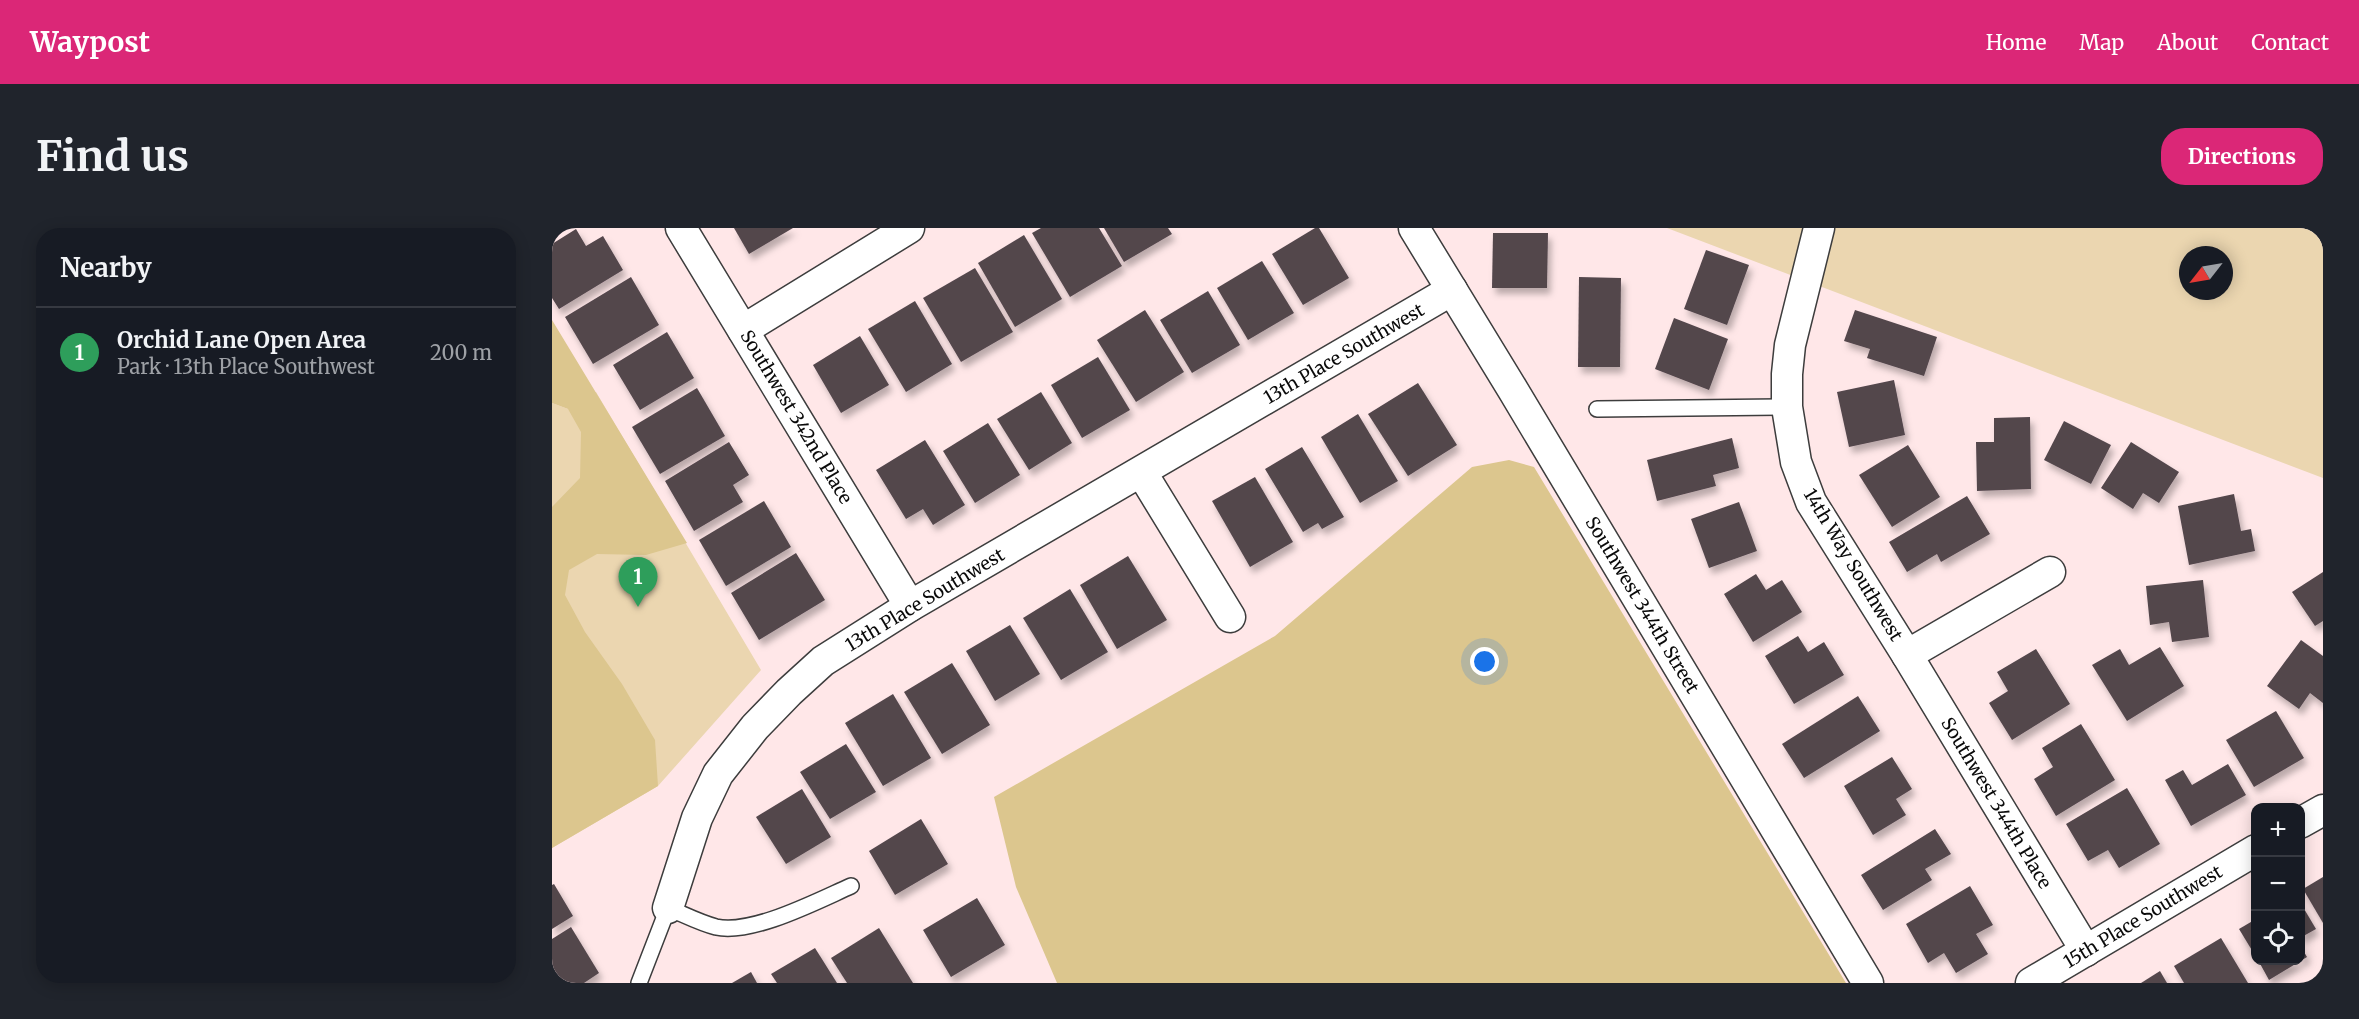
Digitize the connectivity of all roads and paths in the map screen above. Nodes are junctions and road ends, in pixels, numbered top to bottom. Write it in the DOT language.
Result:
graph roads {
  1 [pos="681,228"];
  2 [pos="909,228"];
  3 [pos="1414,228"];
  4 [pos="1819,228"];
  5 [pos="1452,290"];
  6 [pos="743,330"];
  7 [pos="1787,407"];
  8 [pos="1597,409"];
  9 [pos="1142,473"];
  10 [pos="2050,572"];
  11 [pos="910,606"];
  12 [pos="1230,617"];
  13 [pos="1907,655"];
  14 [pos="2323,810"];
  15 [pos="2305,821"];
  16 [pos="2251,853"];
  17 [pos="851,886"];
  18 [pos="668,909"];
  19 [pos="2086,951"];
  20 [pos="639,983"];
  21 [pos="1868,983"];
  22 [pos="2031,983"];
  1 -- 6 [label="street, Southwest 342nd Place"];
  2 -- 6 [label="street"];
  3 -- 5 [label="street, Southwest 344th Street"];
  4 -- 7 [label="street, 14th Way Southwest"];
  5 -- 9 [label="street, 13th Place Southwest"];
  5 -- 21 [label="street, Southwest 344th Street"];
  6 -- 11 [label="street, Southwest 342nd Place"];
  7 -- 8 [label="lane"];
  7 -- 13 [label="street, 14th Way Southwest"];
  9 -- 11 [label="street, 13th Place Southwest"];
  9 -- 12 [label="street"];
  10 -- 13 [label="street"];
  11 -- 18 [label="street, 13th Place Southwest"];
  13 -- 19 [label="street, Southwest 344th Place"];
  14 -- 15 [label="street"];
  16 -- 19 [label="street, 15th Place Southwest"];
  17 -- 18 [label="lane"];
  18 -- 20 [label="lane"];
  19 -- 22 [label="street, 15th Place Southwest"];
}
